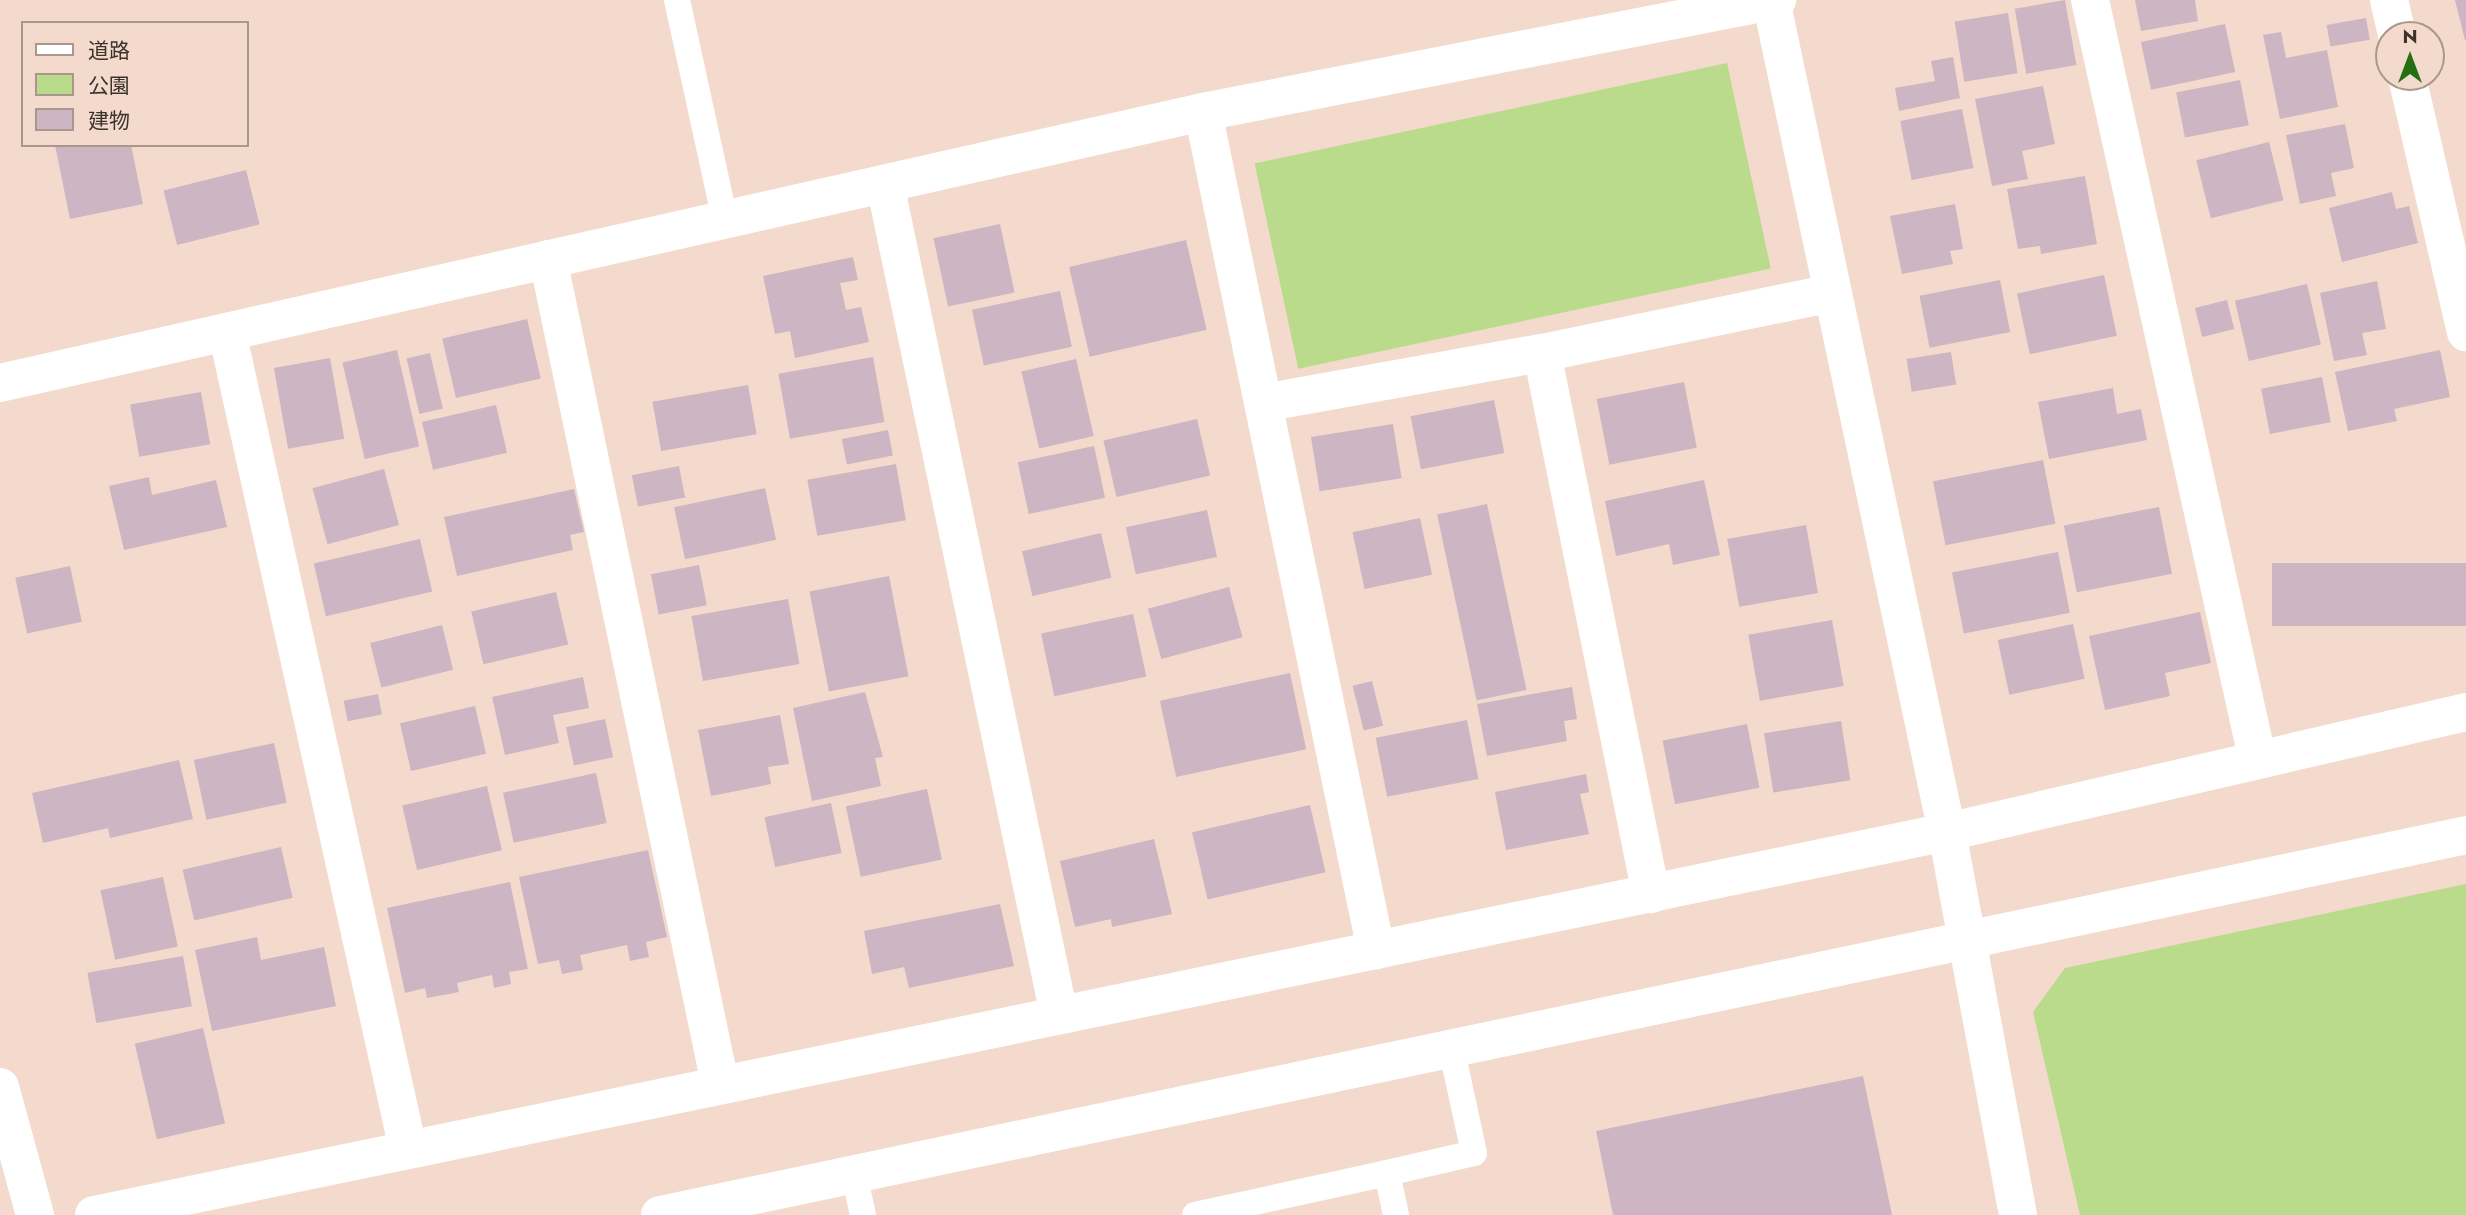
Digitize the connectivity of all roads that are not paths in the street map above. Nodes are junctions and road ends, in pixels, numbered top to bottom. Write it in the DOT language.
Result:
graph roads {
  1 [pos="677,0"];
  2 [pos="1773,0"];
  3 [pos="2090,0"];
  4 [pos="2389,0"];
  5 [pos="2394,21"];
  6 [pos="2410,91"];
  7 [pos="1203,112"];
  8 [pos="885,184"];
  9 [pos="725,220"];
  10 [pos="548,259"];
  11 [pos="1833,293"];
  12 [pos="227,332"];
  13 [pos="2466,332"];
  14 [pos="1542,353"];
  15 [pos="0,383"];
  16 [pos="1263,403"];
  17 [pos="2466,712"];
  18 [pos="2256,757"];
  19 [pos="1947,832"];
  20 [pos="2466,835"];
  21 [pos="1651,894"];
  22 [pos="1968,939"];
  23 [pos="1376,950"];
  24 [pos="1059,1015"];
  25 [pos="1451,1047"];
  26 [pos="720,1084"];
  27 [pos="0,1087"];
  28 [pos="408,1149"];
  29 [pos="1387,1173"];
  30 [pos="854,1174"];
  31 [pos="35,1215"];
  32 [pos="93,1215"];
  33 [pos="660,1215"];
  34 [pos="863,1215"];
  35 [pos="1195,1215"];
  36 [pos="1396,1215"];
  37 [pos="2018,1215"];
  1 -- 9 [label="lane"];
  2 -- 7 [label="street"];
  2 -- 11 [label="street"];
  3 -- 18 [label="street"];
  4 -- 5 [label="street"];
  6 -- 13 [label="street"];
  7 -- 8 [label="street"];
  7 -- 16 [label="street"];
  8 -- 9 [label="street"];
  8 -- 24 [label="street"];
  9 -- 10 [label="street"];
  10 -- 12 [label="street"];
  10 -- 26 [label="street"];
  11 -- 14 [label="street"];
  11 -- 19 [label="street"];
  12 -- 15 [label="street"];
  12 -- 28 [label="street"];
  14 -- 16 [label="street"];
  14 -- 21 [label="street"];
  16 -- 23 [label="street"];
  17 -- 18 [label="street"];
  18 -- 19 [label="street"];
  19 -- 21 [label="street"];
  19 -- 22 [label="street"];
  20 -- 22 [label="street"];
  21 -- 23 [label="street"];
  22 -- 25 [label="street"];
  22 -- 37 [label="street"];
  23 -- 24 [label="street"];
  24 -- 26 [label="street"];
  25 -- 29 [label="lane"];
  25 -- 30 [label="street"];
  26 -- 28 [label="street"];
  27 -- 31 [label="street"];
  28 -- 32 [label="street"];
  29 -- 35 [label="lane"];
  29 -- 36 [label="lane"];
  30 -- 33 [label="street"];
  30 -- 34 [label="lane"];
}
